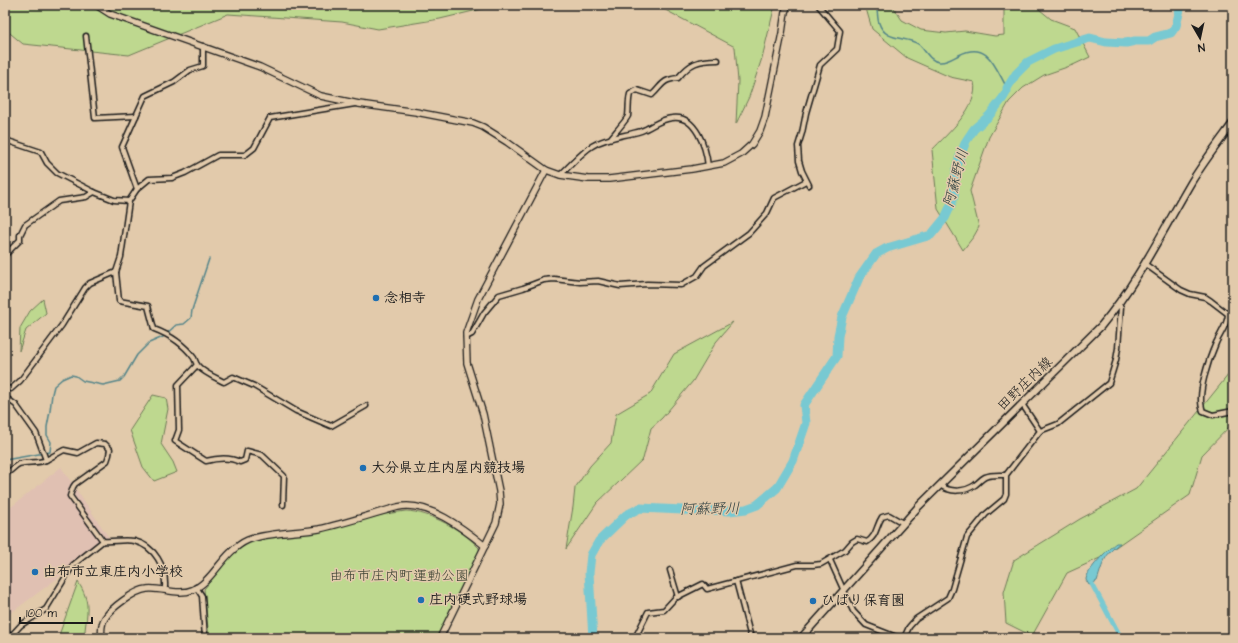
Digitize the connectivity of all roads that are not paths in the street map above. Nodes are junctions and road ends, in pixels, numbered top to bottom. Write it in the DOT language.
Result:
graph roads {
  1 [pos="96,5"];
  2 [pos="788,5"];
  3 [pos="818,5"];
  4 [pos="86,36"];
  5 [pos="203,46"];
  6 [pos="718,60"];
  7 [pos="359,104"];
  8 [pos="136,116"];
  9 [pos="1233,123"];
  10 [pos="611,138"];
  11 [pos="5,140"];
  12 [pos="708,166"];
  13 [pos="546,170"];
  14 [pos="560,175"];
  15 [pos="137,189"];
  16 [pos="94,192"];
  17 [pos="129,201"];
  18 [pos="5,248"];
  19 [pos="10,250"];
  20 [pos="5,255"];
  21 [pos="1145,264"];
  22 [pos="116,272"];
  23 [pos="1118,306"];
  24 [pos="466,337"];
  25 [pos="197,365"];
  26 [pos="5,388"];
  27 [pos="5,397"];
  28 [pos="1022,404"];
  29 [pos="366,406"];
  30 [pos="1233,411"];
  31 [pos="1040,431"];
  32 [pos="46,460"];
  33 [pos="5,474"];
  34 [pos="1006,475"];
  35 [pos="940,485"];
  36 [pos="283,505"];
  37 [pos="903,523"];
  38 [pos="103,541"];
  39 [pos="485,546"];
  40 [pos="830,560"];
  41 [pos="670,570"];
  42 [pos="736,581"];
  43 [pos="165,587"];
  44 [pos="196,588"];
  45 [pos="843,591"];
  46 [pos="678,597"];
  47 [pos="9,638"];
  48 [pos="102,638"];
  49 [pos="205,638"];
  50 [pos="440,638"];
  51 [pos="635,638"];
  52 [pos="751,638"];
  53 [pos="801,638"];
  54 [pos="899,638"];
  55 [pos="904,638"];
  1 -- 5 [label="street"];
  2 -- 12 [label="street"];
  3 -- 24 [label="street"];
  4 -- 8 [label="street"];
  5 -- 7 [label="street"];
  5 -- 8 [label="street"];
  6 -- 10 [label="street"];
  7 -- 13 [label="street"];
  7 -- 15 [label="street"];
  8 -- 15 [label="street"];
  9 -- 21 [label="main road, 田野庄内線"];
  10 -- 12 [label="street"];
  10 -- 14 [label="street"];
  11 -- 16 [label="street"];
  12 -- 14 [label="street"];
  13 -- 14 [label="street"];
  13 -- 24 [label="street"];
  15 -- 17 [label="street"];
  16 -- 17 [label="street"];
  16 -- 19 [label="street"];
  17 -- 22 [label="street"];
  18 -- 19 [label="street"];
  19 -- 20 [label="street"];
  21 -- 23 [label="main road, 田野庄内線"];
  21 -- 30 [label="street"];
  22 -- 25 [label="street"];
  22 -- 26 [label="street"];
  23 -- 28 [label="main road, 田野庄内線"];
  23 -- 31 [label="street"];
  24 -- 39 [label="street"];
  25 -- 29 [label="street"];
  25 -- 36 [label="street"];
  27 -- 32 [label="street"];
  28 -- 31 [label="street"];
  28 -- 35 [label="main road, 田野庄内線"];
  31 -- 34 [label="street"];
  32 -- 33 [label="street"];
  32 -- 38 [label="street"];
  34 -- 35 [label="street"];
  34 -- 55 [label="street"];
  35 -- 37 [label="main road, 田野庄内線"];
  37 -- 40 [label="street"];
  37 -- 45 [label="main road, 田野庄内線"];
  38 -- 43 [label="street"];
  38 -- 47 [label="street"];
  39 -- 44 [label="street"];
  39 -- 50 [label="street"];
  40 -- 42 [label="street"];
  40 -- 45 [label="street"];
  41 -- 46 [label="street"];
  42 -- 46 [label="street"];
  42 -- 52 [label="street"];
  44 -- 48 [label="street"];
  44 -- 49 [label="street"];
  45 -- 53 [label="main road, 田野庄内線"];
  45 -- 54 [label="street"];
  46 -- 51 [label="street"];
}
